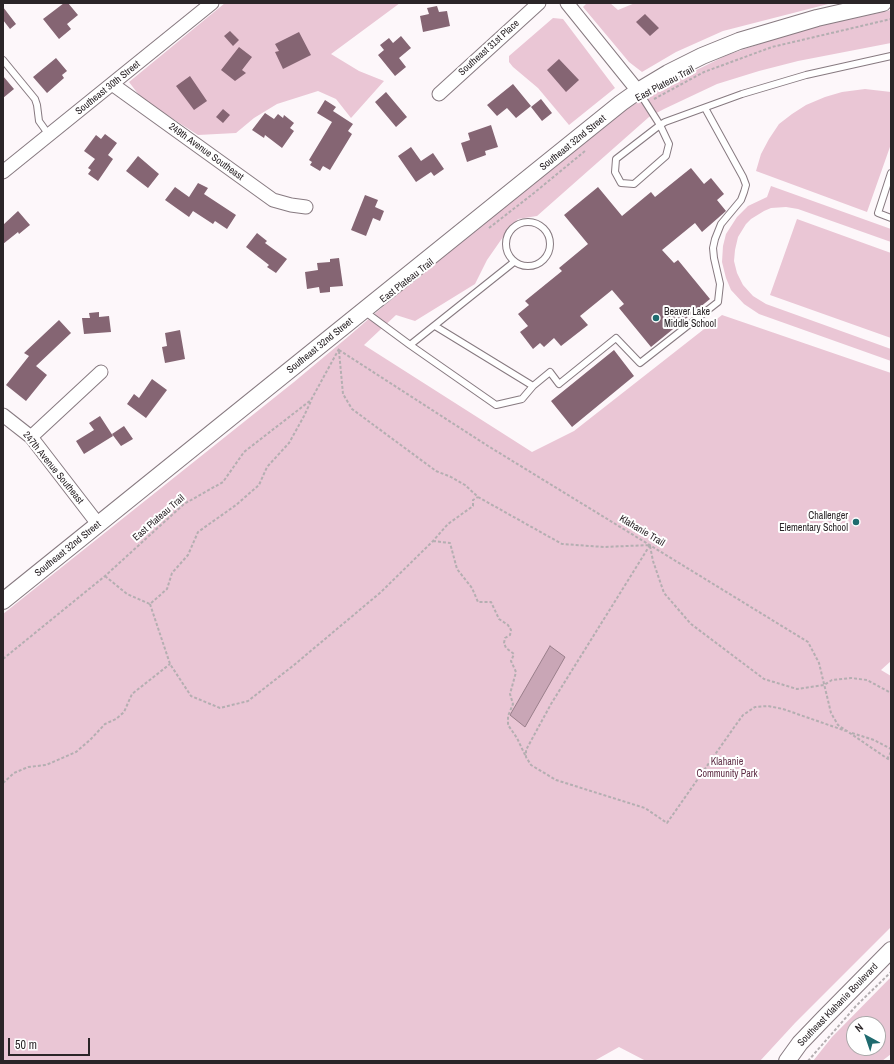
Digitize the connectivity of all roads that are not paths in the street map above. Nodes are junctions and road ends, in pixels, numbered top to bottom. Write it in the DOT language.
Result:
graph roads {
  1 [pos="212,3"];
  2 [pos="539,3"];
  3 [pos="567,3"];
  4 [pos="883,3"];
  5 [pos="891,56"];
  6 [pos="3,60"];
  7 [pos="112,84"];
  8 [pos="439,94"];
  9 [pos="642,97"];
  10 [pos="705,108"];
  11 [pos="660,125"];
  12 [pos="49,135"];
  13 [pos="3,172"];
  14 [pos="891,173"];
  15 [pos="306,207"];
  16 [pos="891,218"];
  17 [pos="514,262"];
  18 [pos="364,311"];
  19 [pos="435,326"];
  20 [pos="410,345"];
  21 [pos="101,372"];
  22 [pos="533,386"];
  23 [pos="3,415"];
  24 [pos="31,437"];
  25 [pos="98,524"];
  26 [pos="3,601"];
  27 [pos="891,950"];
  28 [pos="787,1061"];
  1 -- 7 [label="street, Southeast 30th Street"];
  2 -- 8 [label="street, Southeast 31st Place"];
  3 -- 9 [label="street"];
  4 -- 9 [label="street, Southeast 32nd Street"];
  5 -- 10 [label="lane"];
  6 -- 12 [label="lane"];
  7 -- 12 [label="street, Southeast 30th Street"];
  7 -- 15 [label="street, 249th Avenue Southeast"];
  9 -- 11 [label="lane"];
  9 -- 18 [label="street, Southeast 32nd Street"];
  10 -- 11 [label="lane"];
  10 -- 22 [label="lane"];
  11 -- 11 [label="lane"];
  12 -- 13 [label="street, Southeast 30th Street"];
  14 -- 16 [label="lane"];
  17 -- 17 [label="lane"];
  17 -- 19 [label="lane"];
  18 -- 20 [label="lane"];
  18 -- 25 [label="street, Southeast 32nd Street"];
  19 -- 20 [label="lane"];
  19 -- 22 [label="lane"];
  20 -- 22 [label="lane"];
  21 -- 24 [label="street"];
  23 -- 24 [label="street, 247th Avenue Southeast"];
  24 -- 25 [label="street, 247th Avenue Southeast"];
  25 -- 26 [label="street, Southeast 32nd Street"];
  27 -- 28 [label="street, Southeast Klahanie Boulevard"];
}
